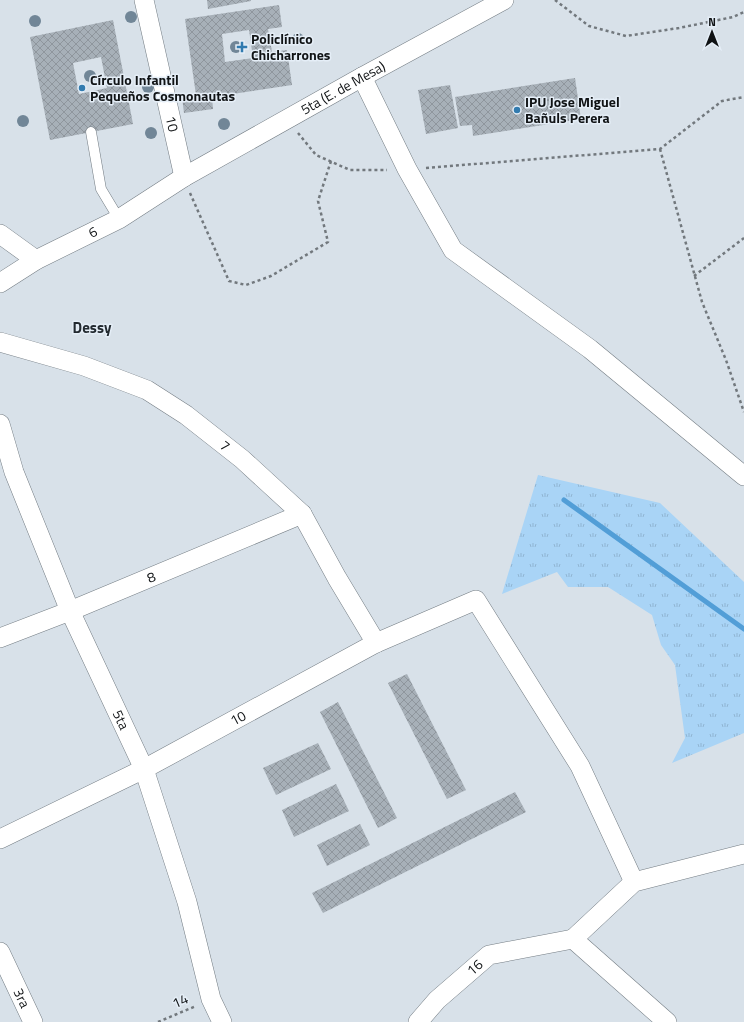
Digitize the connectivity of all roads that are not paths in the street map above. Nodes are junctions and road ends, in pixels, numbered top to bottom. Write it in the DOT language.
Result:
graph roads {
  1 [pos="144,0"];
  2 [pos="504,0"];
  3 [pos="362,77"];
  4 [pos="92,132"];
  5 [pos="184,177"];
  6 [pos="119,219"];
  7 [pos="0,234"];
  8 [pos="36,260"];
  9 [pos="0,283"];
  10 [pos="0,342"];
  11 [pos="0,424"];
  12 [pos="744,476"];
  13 [pos="302,514"];
  14 [pos="70,611"];
  15 [pos="0,638"];
  16 [pos="376,643"];
  17 [pos="144,769"];
  18 [pos="0,839"];
  19 [pos="744,854"];
  20 [pos="634,882"];
  21 [pos="572,940"];
  22 [pos="0,952"];
  23 [pos="33,1022"];
  24 [pos="222,1022"];
  25 [pos="418,1022"];
  26 [pos="667,1022"];
  1 -- 5 [label="street, 10"];
  2 -- 3 [label="street, 5ta (E. de Mesa)"];
  3 -- 5 [label="street, 5ta (E. de Mesa)"];
  3 -- 12 [label="street"];
  4 -- 6 [label="lane"];
  5 -- 6 [label="street, 6"];
  6 -- 8 [label="street, 6"];
  7 -- 8 [label="street"];
  8 -- 9 [label="street, 6"];
  10 -- 13 [label="street, 7"];
  11 -- 14 [label="street, 5ta"];
  13 -- 14 [label="street, 8"];
  13 -- 16 [label="street, 7"];
  14 -- 15 [label="street, 8"];
  14 -- 17 [label="street, 5ta"];
  16 -- 17 [label="street, 10"];
  16 -- 20 [label="street, 10"];
  17 -- 18 [label="street, 10"];
  17 -- 24 [label="street, 5ta"];
  19 -- 20 [label="street"];
  20 -- 21 [label="street"];
  21 -- 25 [label="street, 16"];
  21 -- 26 [label="street"];
  22 -- 23 [label="street, 3ra"];
}
